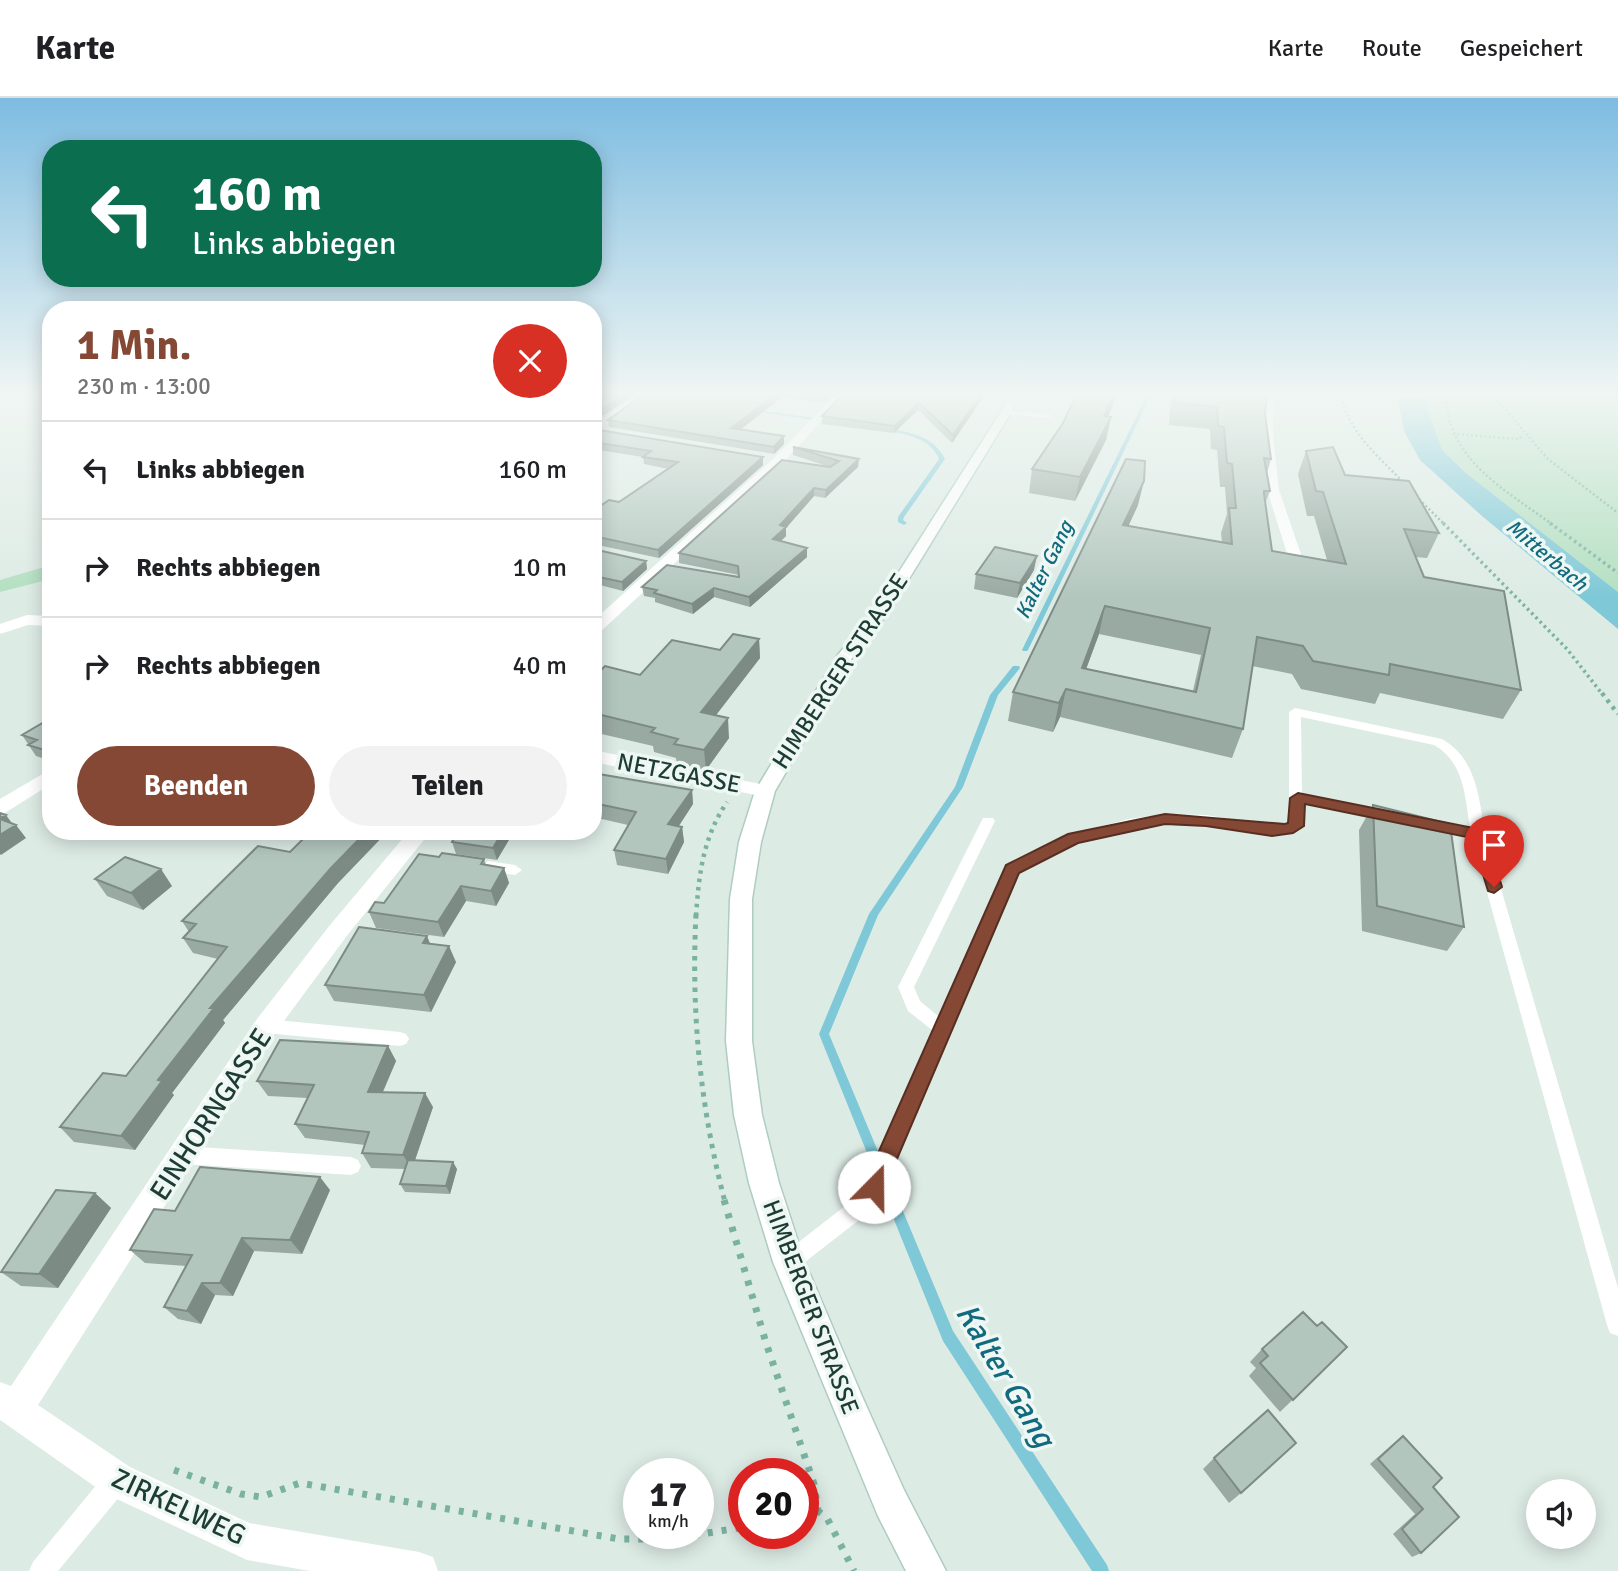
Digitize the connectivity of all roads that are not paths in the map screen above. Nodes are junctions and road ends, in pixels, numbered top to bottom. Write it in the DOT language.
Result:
graph roads {
  1 [pos="777,462"];
  2 [pos="975,462"];
  3 [pos="1270,462"];
  4 [pos="640,560"];
  5 [pos="1297,563"];
  6 [pos="664,565"];
  7 [pos="687,570"];
  8 [pos="42,621"];
  9 [pos="602,622"];
  10 [pos="0,629"];
  11 [pos="602,758"];
  12 [pos="42,781"];
  13 [pos="765,791"];
  14 [pos="1298,798"];
  15 [pos="0,809"];
  16 [pos="988,821"];
  17 [pos="1478,834"];
  18 [pos="414,847"];
  19 [pos="478,864"];
  20 [pos="516,870"];
  21 [pos="266,1026"];
  22 [pos="942,1028"];
  23 [pos="400,1039"];
  24 [pos="184,1155"];
  25 [pos="351,1166"];
  26 [pos="789,1262"];
  27 [pos="1618,1325"];
  28 [pos="8,1405"];
  29 [pos="117,1480"];
  30 [pos="43,1571"];
  31 [pos="419,1571"];
  32 [pos="927,1571"];
  1 -- 6 [label="street"];
  2 -- 13 [label="street, HIMBERGER STRASSE"];
  3 -- 5 [label="street"];
  4 -- 6 [label="street"];
  6 -- 7 [label="street"];
  6 -- 9 [label="street"];
  8 -- 10 [label="street"];
  11 -- 13 [label="street, NETZGASSE"];
  12 -- 15 [label="street"];
  13 -- 26 [label="street, HIMBERGER STRASSE"];
  14 -- 17 [label="lane"];
  14 -- 17 [label="lane"];
  14 -- 22 [label="lane"];
  16 -- 22 [label="lane"];
  17 -- 27 [label="lane"];
  18 -- 21 [label="street, EINHORNGASSE"];
  19 -- 20 [label="lane"];
  21 -- 23 [label="lane"];
  21 -- 24 [label="street, EINHORNGASSE"];
  22 -- 26 [label="lane"];
  24 -- 25 [label="lane"];
  24 -- 28 [label="street, EINHORNGASSE"];
  26 -- 32 [label="street, HIMBERGER STRASSE"];
  28 -- 29 [label="street, ZIRKELWEG"];
  29 -- 30 [label="lane"];
  29 -- 31 [label="street, ZIRKELWEG"];
}
